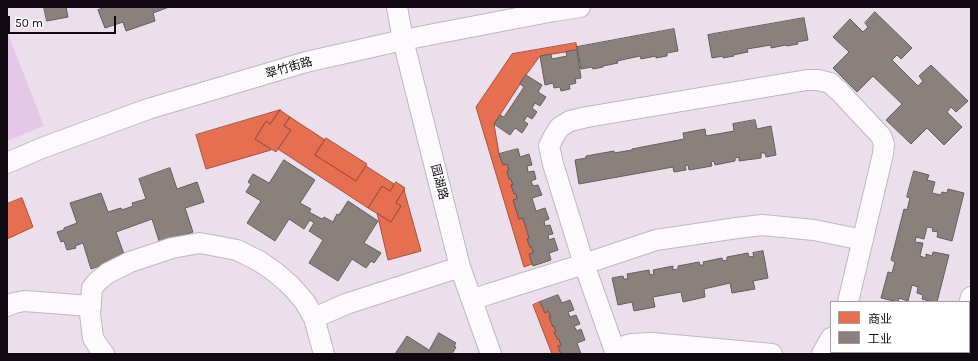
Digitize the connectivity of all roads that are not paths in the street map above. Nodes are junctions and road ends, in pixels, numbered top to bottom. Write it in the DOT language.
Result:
graph roads {
  1 [pos="397,7"];
  2 [pos="580,7"];
  3 [pos="403,40"];
  4 [pos="7,163"];
  5 [pos="863,240"];
  6 [pos="584,264"];
  7 [pos="460,267"];
  8 [pos="472,300"];
  9 [pos="848,301"];
  10 [pos="7,306"];
  11 [pos="91,306"];
  12 [pos="314,318"];
  13 [pos="830,340"];
  14 [pos="615,351"];
  15 [pos="104,354"];
  16 [pos="324,354"];
  17 [pos="491,354"];
  18 [pos="772,354"];
  19 [pos="822,354"];
  1 -- 3 [label="street, 园湖路"];
  2 -- 3 [label="street, 翠竹街路"];
  3 -- 4 [label="street, 翠竹街路"];
  3 -- 7 [label="street, 园湖路"];
  5 -- 6 [label="street"];
  5 -- 6 [label="street"];
  5 -- 9 [label="street"];
  6 -- 8 [label="street"];
  6 -- 14 [label="street"];
  7 -- 8 [label="street, 园湖路"];
  7 -- 12 [label="street"];
  8 -- 17 [label="street, 园湖路"];
  10 -- 11 [label="street"];
  11 -- 12 [label="street"];
  11 -- 15 [label="street"];
  12 -- 16 [label="street"];
  13 -- 19 [label="street"];
  14 -- 18 [label="street"];
}
